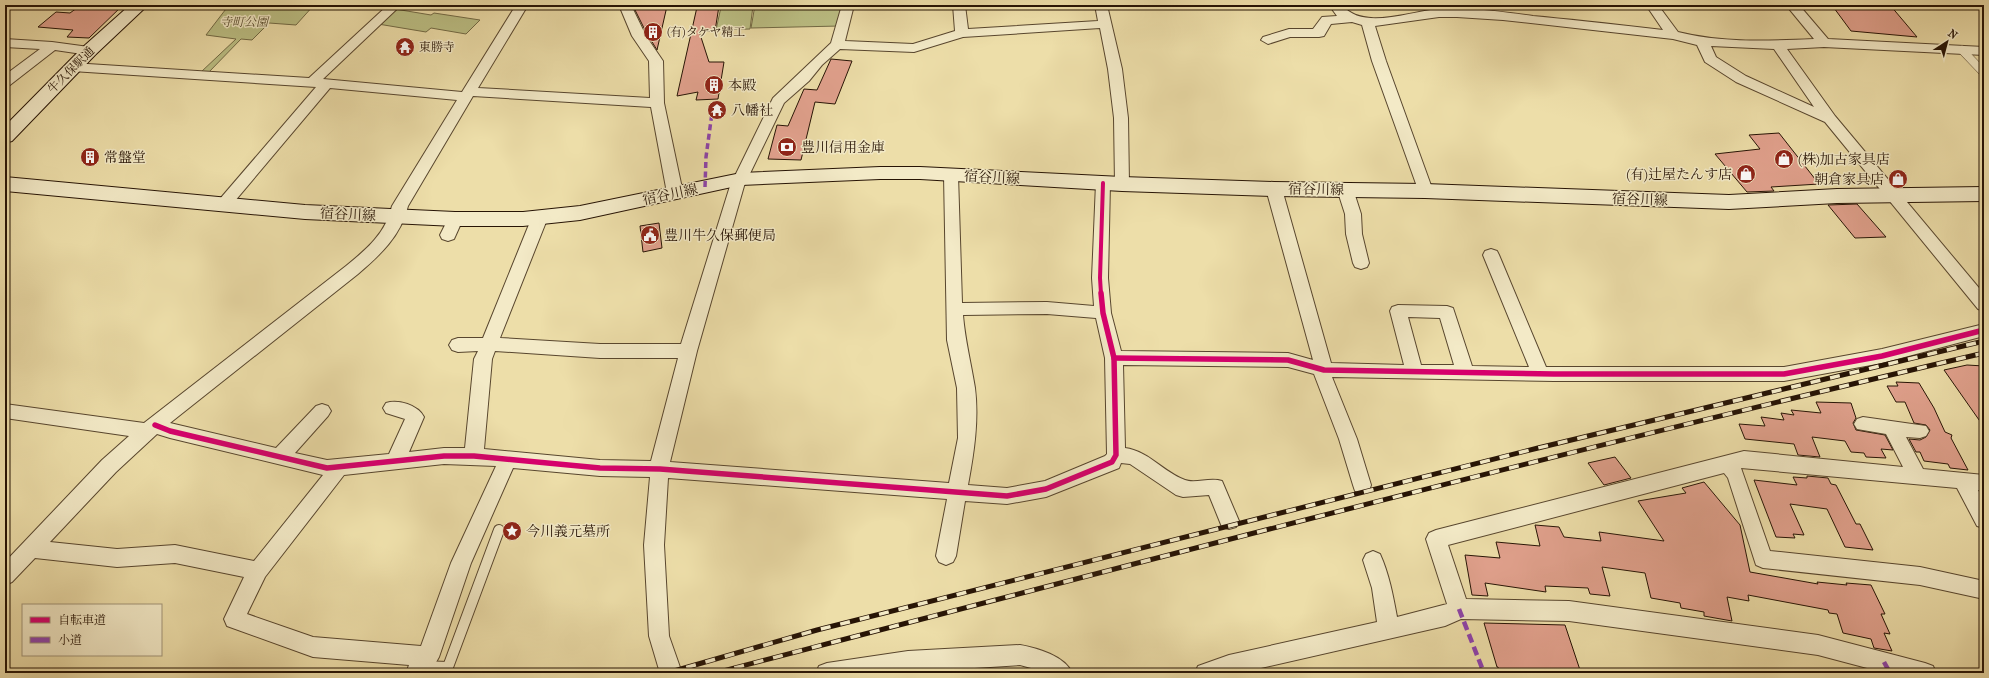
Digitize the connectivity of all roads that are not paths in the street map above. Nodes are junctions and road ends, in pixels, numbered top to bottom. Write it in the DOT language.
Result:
graph roads {
  1 [pos="140,5"];
  2 [pos="395,5"];
  3 [pos="522,5"];
  4 [pos="625,5"];
  5 [pos="848,5"];
  6 [pos="959,5"];
  7 [pos="1100,5"];
  8 [pos="1335,5"];
  9 [pos="1523,5"];
  10 [pos="1652,5"];
  11 [pos="1792,5"];
  12 [pos="1351,19"];
  13 [pos="1531,20"];
  14 [pos="1368,23"];
  15 [pos="1106,24"];
  16 [pos="962,33"];
  17 [pos="1673,35"];
  18 [pos="1268,40"];
  19 [pos="1702,42"];
  20 [pos="5,43"];
  21 [pos="1824,43"];
  22 [pos="1778,44"];
  23 [pos="837,45"];
  24 [pos="52,46"];
  25 [pos="1962,50"];
  26 [pos="89,51"];
  27 [pos="1984,51"];
  28 [pos="72,67"];
  29 [pos="1984,73"];
  30 [pos="5,82"];
  31 [pos="319,83"];
  32 [pos="467,95"];
  33 [pos="657,103"];
  34 [pos="1830,119"];
  35 [pos="5,137"];
  36 [pos="950,175"];
  37 [pos="741,179"];
  38 [pos="1103,183"];
  39 [pos="5,184"];
  40 [pos="1122,184"];
  41 [pos="1274,189"];
  42 [pos="1345,190"];
  43 [pos="1425,191"];
  44 [pos="675,193"];
  45 [pos="1984,194"];
  46 [pos="1894,195"];
  47 [pos="224,204"];
  48 [pos="399,216"];
  49 [pos="540,217"];
  50 [pos="1491,255"];
  51 [pos="1361,263"];
  52 [pos="1984,305"];
  53 [pos="954,309"];
  54 [pos="1103,313"];
  55 [pos="1984,330"];
  56 [pos="458,345"];
  57 [pos="490,345"];
  58 [pos="688,351"];
  59 [pos="1114,358"];
  60 [pos="1324,370"];
  61 [pos="1414,371"];
  62 [pos="1465,372"];
  63 [pos="1540,373"];
  64 [pos="392,408"];
  65 [pos="5,411"];
  66 [pos="322,411"];
  67 [pos="1863,424"];
  68 [pos="151,428"];
  69 [pos="1892,428"];
  70 [pos="1920,431"];
  71 [pos="1116,455"];
  72 [pos="474,456"];
  73 [pos="280,457"];
  74 [pos="508,459"];
  75 [pos="395,462"];
  76 [pos="1728,464"];
  77 [pos="339,468"];
  78 [pos="660,469"];
  79 [pos="1918,477"];
  80 [pos="1963,481"];
  81 [pos="1984,483"];
  82 [pos="1362,485"];
  83 [pos="958,492"];
  84 [pos="1984,520"];
  85 [pos="1229,521"];
  86 [pos="499,530"];
  87 [pos="30,549"];
  88 [pos="946,556"];
  89 [pos="1373,560"];
  90 [pos="258,572"];
  91 [pos="5,576"];
  92 [pos="1984,590"];
  93 [pos="1459,609"];
  94 [pos="1388,629"];
  95 [pos="420,665"];
  96 [pos="908,667"];
  97 [pos="671,673"];
  98 [pos="827,673"];
  99 [pos="1061,673"];
  100 [pos="1206,673"];
  101 [pos="1925,673"];
  1 -- 26 [label="main road, 牛久保駅通"];
  2 -- 31 [label="street"];
  3 -- 32 [label="street"];
  4 -- 33 [label="street"];
  5 -- 23 [label="street"];
  6 -- 16 [label="street"];
  7 -- 15 [label="street"];
  8 -- 12 [label="street"];
  9 -- 13 [label="street"];
  10 -- 17 [label="street"];
  11 -- 21 [label="street"];
  12 -- 14 [label="street"];
  12 -- 18 [label="street"];
  13 -- 14 [label="street"];
  13 -- 17 [label="street"];
  14 -- 43 [label="street"];
  15 -- 16 [label="street"];
  15 -- 40 [label="street"];
  16 -- 23 [label="street"];
  17 -- 19 [label="street"];
  19 -- 22 [label="street"];
  19 -- 34 [label="street"];
  20 -- 24 [label="street"];
  21 -- 22 [label="street"];
  21 -- 25 [label="street"];
  22 -- 34 [label="street"];
  23 -- 37 [label="street"];
  24 -- 26 [label="street"];
  24 -- 30 [label="street"];
  25 -- 27 [label="street"];
  25 -- 29 [label="lane"];
  26 -- 28 [label="main road, 牛久保駅通"];
  28 -- 31 [label="street"];
  28 -- 35 [label="main road, 牛久保駅通"];
  31 -- 32 [label="street"];
  31 -- 47 [label="street"];
  32 -- 33 [label="street"];
  32 -- 48 [label="street"];
  33 -- 44 [label="street"];
  34 -- 46 [label="street"];
  36 -- 37 [label="main road, 宿谷川線"];
  36 -- 38 [label="main road, 宿谷川線"];
  36 -- 53 [label="street"];
  37 -- 44 [label="main road, 宿谷川線"];
  37 -- 58 [label="street"];
  38 -- 40 [label="main road, 宿谷川線"];
  38 -- 54 [label="street"];
  39 -- 47 [label="main road, 宿谷川線"];
  40 -- 41 [label="main road, 宿谷川線"];
  41 -- 42 [label="main road, 宿谷川線"];
  41 -- 60 [label="street"];
  42 -- 43 [label="main road, 宿谷川線"];
  42 -- 51 [label="street"];
  43 -- 46 [label="main road, 宿谷川線"];
  44 -- 49 [label="main road, 宿谷川線"];
  45 -- 46 [label="main road, 宿谷川線"];
  46 -- 52 [label="street"];
  47 -- 48 [label="main road, 宿谷川線"];
  48 -- 49 [label="main road, 宿谷川線"];
  48 -- 68 [label="street"];
  49 -- 57 [label="street"];
  50 -- 63 [label="street"];
  53 -- 54 [label="street"];
  53 -- 83 [label="street"];
  54 -- 59 [label="street"];
  55 -- 63 [label="street"];
  56 -- 57 [label="street"];
  57 -- 58 [label="street"];
  57 -- 72 [label="street"];
  58 -- 78 [label="street"];
  59 -- 60 [label="street"];
  59 -- 71 [label="street"];
  60 -- 61 [label="street"];
  60 -- 82 [label="street"];
  61 -- 62 [label="street"];
  61 -- 62 [label="street"];
  62 -- 63 [label="street"];
  64 -- 75 [label="street"];
  65 -- 68 [label="street"];
  66 -- 73 [label="street"];
  67 -- 69 [label="street"];
  68 -- 73 [label="street"];
  68 -- 87 [label="street"];
  69 -- 70 [label="street"];
  69 -- 79 [label="street"];
  71 -- 83 [label="street"];
  71 -- 85 [label="street"];
  72 -- 74 [label="street"];
  72 -- 75 [label="street"];
  73 -- 77 [label="street"];
  74 -- 78 [label="street"];
  74 -- 95 [label="street"];
  75 -- 77 [label="street"];
  76 -- 79 [label="street"];
  76 -- 92 [label="street"];
  76 -- 93 [label="street"];
  77 -- 90 [label="street"];
  78 -- 83 [label="street"];
  78 -- 97 [label="street"];
  79 -- 80 [label="street"];
  80 -- 81 [label="street"];
  80 -- 84 [label="street"];
  83 -- 88 [label="street"];
  86 -- 95 [label="lane"];
  87 -- 90 [label="street"];
  87 -- 91 [label="street"];
  89 -- 94 [label="street"];
  90 -- 95 [label="street"];
  93 -- 94 [label="street"];
  93 -- 101 [label="street"];
  94 -- 100 [label="street"];
  96 -- 98 [label="street"];
  96 -- 99 [label="street"];
}
